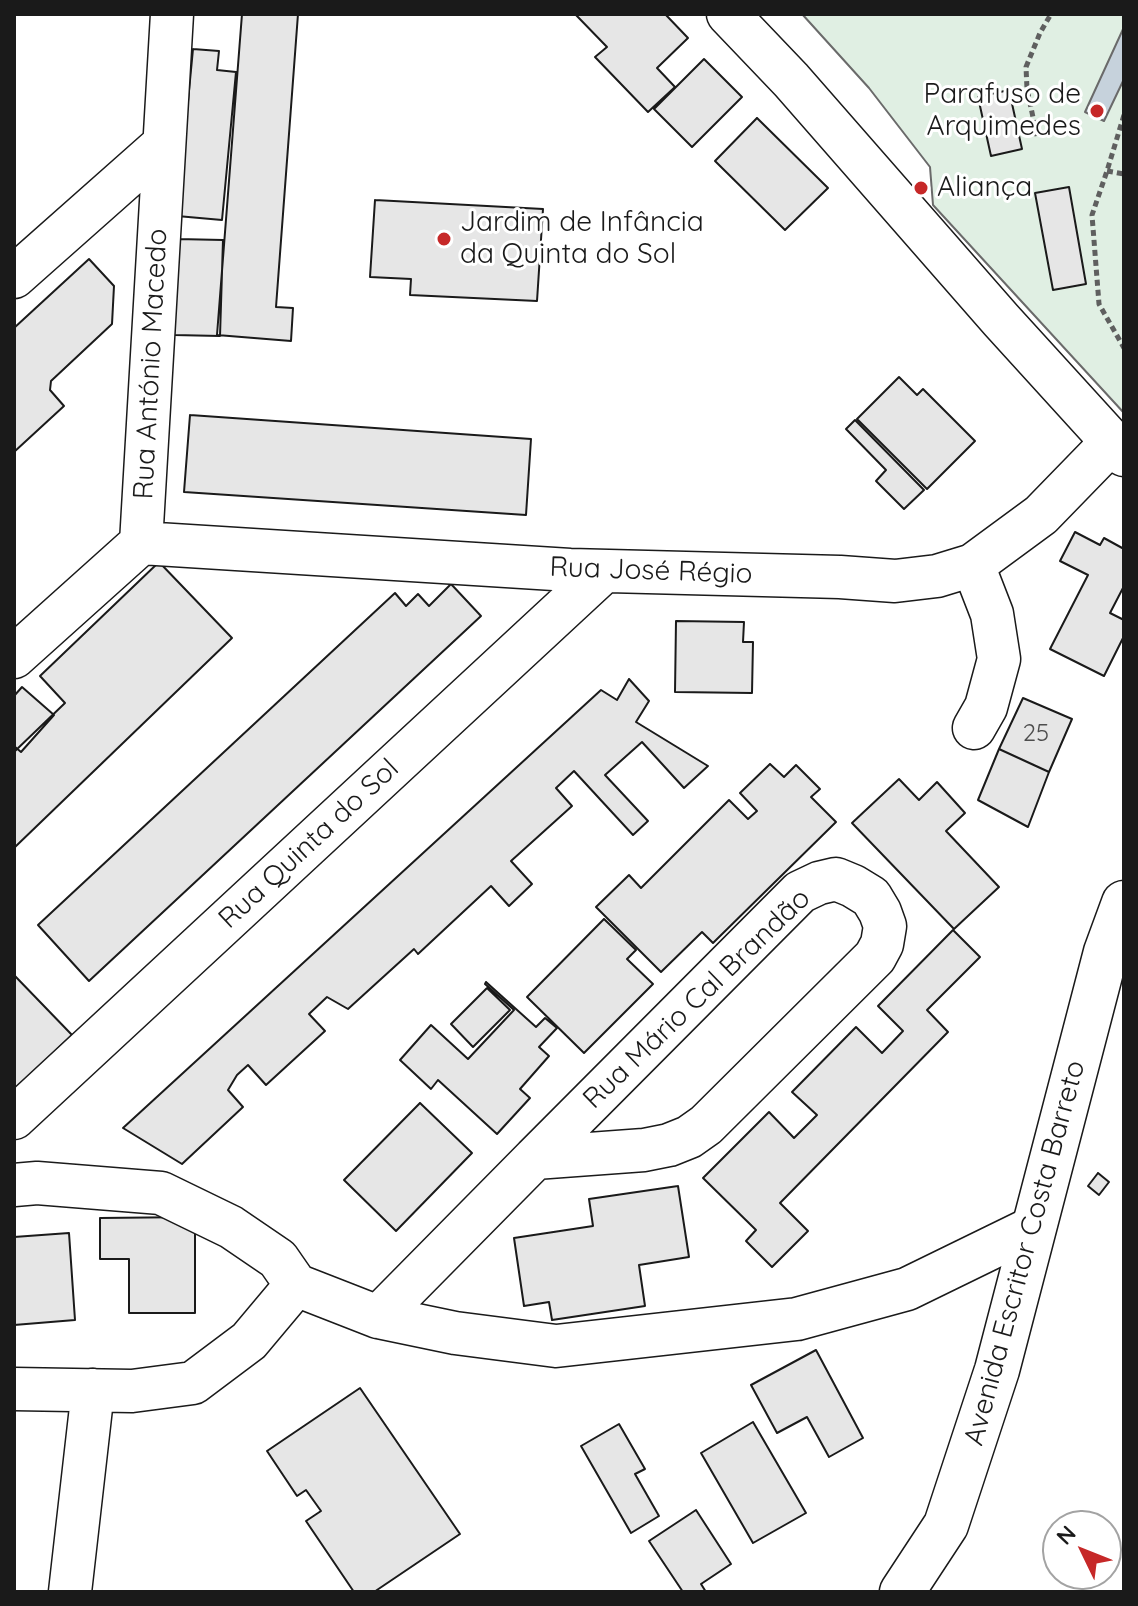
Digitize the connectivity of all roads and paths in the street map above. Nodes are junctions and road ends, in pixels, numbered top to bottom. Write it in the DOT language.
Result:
graph roads {
  1 [pos="172,14"];
  2 [pos="728,14"];
  3 [pos="1051,14"];
  4 [pos="1124,115"];
  5 [pos="1037,136"];
  6 [pos="164,144"];
  7 [pos="1107,171"];
  8 [pos="1124,174"];
  9 [pos="14,277"];
  10 [pos="1124,348"];
  11 [pos="1118,449"];
  12 [pos="141,543"];
  13 [pos="973,565"];
  14 [pos="604,571"];
  15 [pos="14,657"];
  16 [pos="974,728"];
  17 [pos="1124,903"];
  18 [pos="14,1118"];
  19 [pos="535,1158"];
  20 [pos="14,1185"];
  21 [pos="1034,1227"];
  22 [pos="296,1285"];
  23 [pos="378,1317"];
  24 [pos="14,1389"];
  25 [pos="93,1390"];
  26 [pos="70,1592"];
  27 [pos="902,1592"];
  1 -- 6 [label="street, Rua António Macedo"];
  2 -- 11 [label="street"];
  3 -- 5 [label="path"];
  4 -- 7 [label="path"];
  6 -- 9 [label="street"];
  6 -- 12 [label="street, Rua António Macedo"];
  7 -- 8 [label="path"];
  7 -- 10 [label="path"];
  11 -- 13 [label="street, Rua José Régio"];
  12 -- 14 [label="street, Rua José Régio"];
  12 -- 15 [label="street"];
  13 -- 14 [label="street, Rua José Régio"];
  13 -- 16 [label="street"];
  14 -- 18 [label="street, Rua Quinta do Sol"];
  17 -- 21 [label="main road, Avenida Escritor Costa Barreto"];
  19 -- 19 [label="street, Rua Mário Cal Brandão"];
  19 -- 23 [label="street, Rua Mário Cal Brandão"];
  20 -- 22 [label="street"];
  21 -- 23 [label="street"];
  21 -- 27 [label="main road, Avenida Escritor Costa Barreto"];
  22 -- 23 [label="street"];
  22 -- 25 [label="street"];
  24 -- 25 [label="street"];
  25 -- 26 [label="street"];
}
